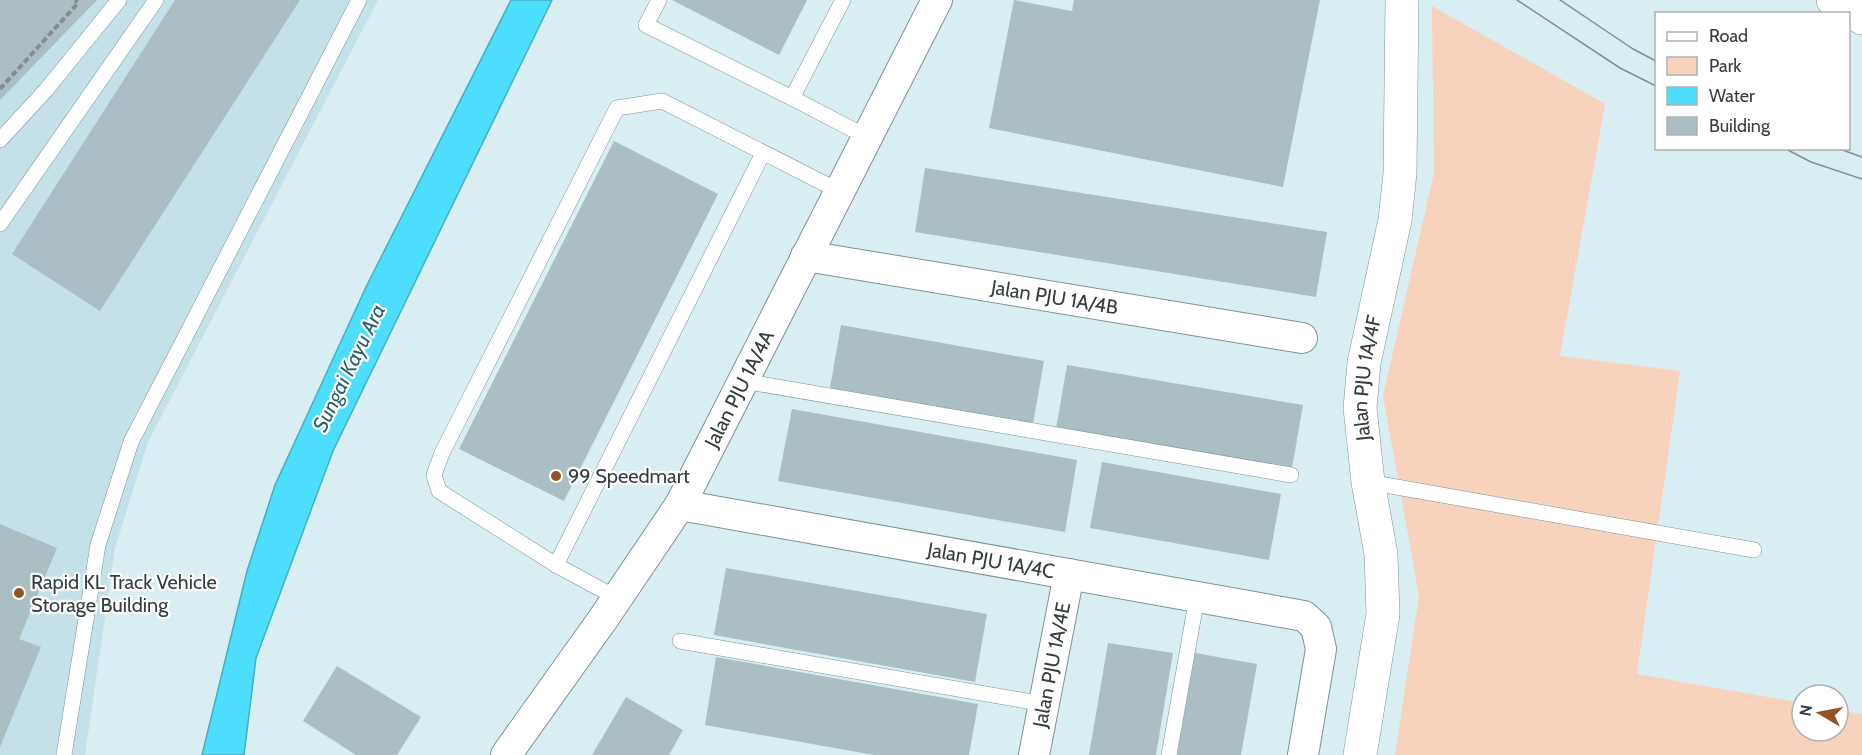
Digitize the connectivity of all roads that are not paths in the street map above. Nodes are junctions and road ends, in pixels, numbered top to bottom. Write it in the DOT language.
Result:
graph roads {
  1 [pos="119,0"];
  2 [pos="156,0"];
  3 [pos="359,0"];
  4 [pos="659,0"];
  5 [pos="843,0"];
  6 [pos="937,0"];
  7 [pos="1402,0"];
  8 [pos="1833,0"];
  9 [pos="1862,18"];
  10 [pos="792,98"];
  11 [pos="867,137"];
  12 [pos="0,140"];
  13 [pos="763,153"];
  14 [pos="839,191"];
  15 [pos="0,224"];
  16 [pos="806,256"];
  17 [pos="1302,338"];
  18 [pos="743,381"];
  19 [pos="1291,475"];
  20 [pos="1368,482"];
  21 [pos="680,505"];
  22 [pos="1754,550"];
  23 [pos="556,565"];
  24 [pos="1070,574"];
  25 [pos="1197,597"];
  26 [pos="617,598"];
  27 [pos="680,640"];
  28 [pos="1044,704"];
  29 [pos="64,755"];
  30 [pos="506,755"];
  31 [pos="1034,755"];
  32 [pos="1169,755"];
  33 [pos="1303,755"];
  34 [pos="1360,755"];
  1 -- 12 [label="lane"];
  2 -- 15 [label="lane"];
  3 -- 29 [label="lane"];
  4 -- 10 [label="lane"];
  5 -- 10 [label="lane"];
  6 -- 11 [label="street, Jalan PJU 1A/4A"];
  7 -- 20 [label="main road, Jalan PJU 1A/4F"];
  8 -- 9 [label="main road"];
  10 -- 11 [label="lane"];
  11 -- 14 [label="street, Jalan PJU 1A/4A"];
  13 -- 14 [label="lane"];
  13 -- 23 [label="lane"];
  13 -- 23 [label="lane"];
  14 -- 16 [label="street, Jalan PJU 1A/4A"];
  16 -- 17 [label="street, Jalan PJU 1A/4B"];
  16 -- 18 [label="street, Jalan PJU 1A/4A"];
  18 -- 19 [label="lane"];
  18 -- 21 [label="street, Jalan PJU 1A/4A"];
  20 -- 22 [label="lane"];
  20 -- 34 [label="main road, Jalan PJU 1A/4F"];
  21 -- 24 [label="street, Jalan PJU 1A/4C"];
  21 -- 26 [label="street, Jalan PJU 1A/4A"];
  23 -- 26 [label="lane"];
  24 -- 25 [label="street, Jalan PJU 1A/4C"];
  24 -- 28 [label="street, Jalan PJU 1A/4E"];
  25 -- 32 [label="lane"];
  25 -- 33 [label="street, Jalan PJU 1A/4C"];
  26 -- 30 [label="street, Jalan PJU 1A/4A"];
  27 -- 28 [label="lane"];
  28 -- 31 [label="street, Jalan PJU 1A/4E"];
}
